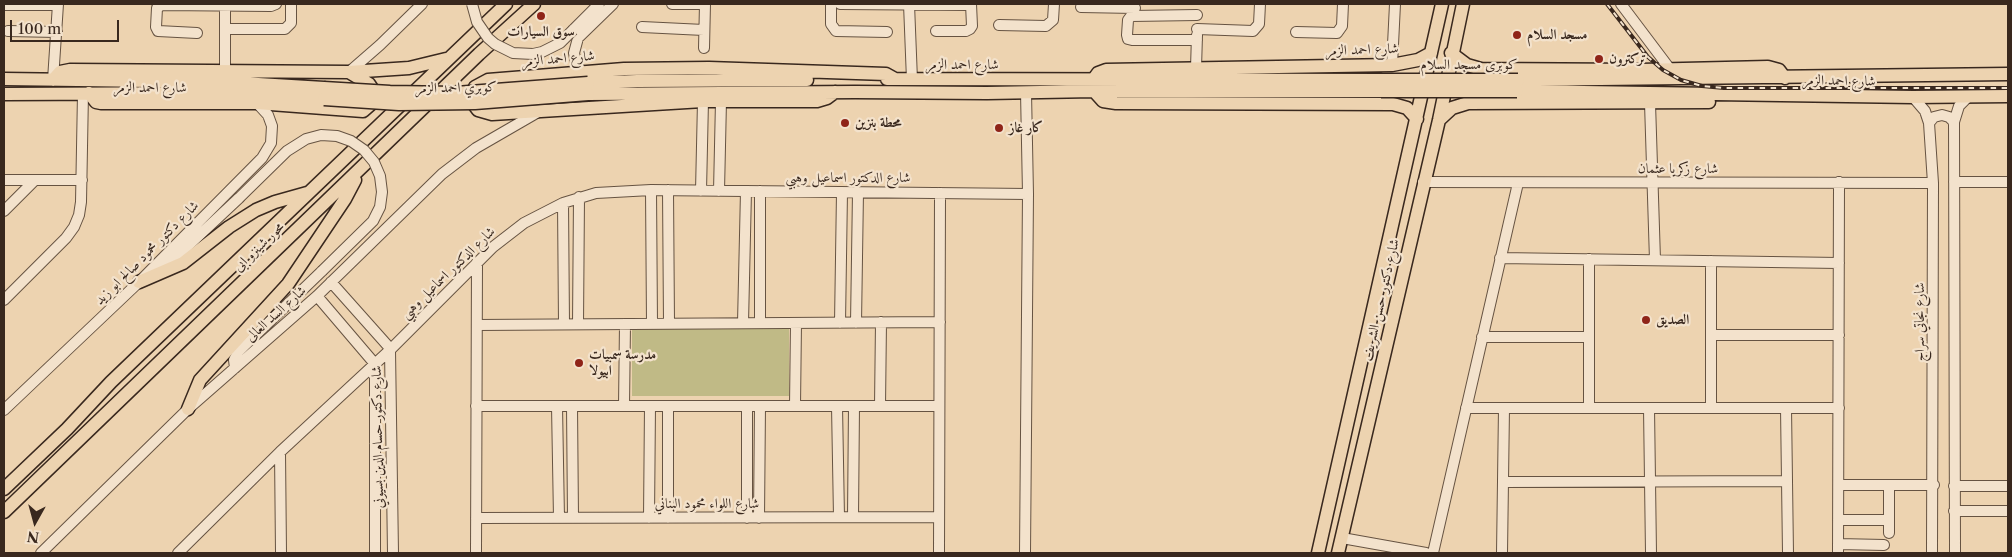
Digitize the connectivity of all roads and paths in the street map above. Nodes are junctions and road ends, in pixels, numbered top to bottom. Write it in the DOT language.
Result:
graph roads {
  1 [pos="58,4"];
  2 [pos="276,4"];
  3 [pos="291,4"];
  4 [pos="422,4"];
  5 [pos="472,4"];
  6 [pos="506,4"];
  7 [pos="534,4"];
  8 [pos="540,4"];
  9 [pos="599,4"];
  10 [pos="613,4"];
  11 [pos="672,4"];
  12 [pos="705,4"];
  13 [pos="831,4"];
  14 [pos="840,4"];
  15 [pos="909,4"];
  16 [pos="1054,4"];
  17 [pos="1197,4"];
  18 [pos="1251,4"];
  19 [pos="1260,4"];
  20 [pos="1343,4"];
  21 [pos="1395,4"];
  22 [pos="1442,4"];
  23 [pos="1463,4"];
  24 [pos="1621,4"];
  25 [pos="4,5"];
  26 [pos="167,5"];
  27 [pos="225,5"];
  28 [pos="971,5"];
  29 [pos="1081,7"];
  30 [pos="1135,9"];
  31 [pos="524,13"];
  32 [pos="1197,15"];
  33 [pos="999,25"];
  34 [pos="642,27"];
  35 [pos="225,29"];
  36 [pos="704,30"];
  37 [pos="8,31"];
  38 [pos="936,31"];
  39 [pos="57,32"];
  40 [pos="887,32"];
  41 [pos="1296,32"];
  42 [pos="197,33"];
  43 [pos="1197,35"];
  44 [pos="704,48"];
  45 [pos="1431,53"];
  46 [pos="1451,53"];
  47 [pos="448,59"];
  48 [pos="1392,65"];
  49 [pos="1196,68"];
  50 [pos="1482,69"];
  51 [pos="1670,69"];
  52 [pos="581,71"];
  53 [pos="225,72"];
  54 [pos="349,72"];
  55 [pos="2008,74"];
  56 [pos="1785,78"];
  57 [pos="4,79"];
  58 [pos="895,79"];
  59 [pos="53,80"];
  60 [pos="912,80"];
  61 [pos="1094,85"];
  62 [pos="1518,85"];
  63 [pos="588,88"];
  64 [pos="835,92"];
  65 [pos="1026,92"];
  66 [pos="1382,92"];
  67 [pos="4,94"];
  68 [pos="86,94"];
  69 [pos="324,94"];
  70 [pos="1785,95"];
  71 [pos="1969,96"];
  72 [pos="2008,96"];
  73 [pos="1913,97"];
  74 [pos="704,101"];
  75 [pos="721,101"];
  76 [pos="257,103"];
  77 [pos="1474,103"];
  78 [pos="1650,103"];
  79 [pos="541,111"];
  80 [pos="1417,119"];
  81 [pos="1439,120"];
  82 [pos="1954,122"];
  83 [pos="1929,123"];
  84 [pos="358,173"];
  85 [pos="4,180"];
  86 [pos="36,180"];
  87 [pos="82,180"];
  88 [pos="1424,182"];
  89 [pos="1651,182"];
  90 [pos="1839,182"];
  91 [pos="1954,182"];
  92 [pos="2008,182"];
  93 [pos="1518,183"];
  94 [pos="1933,183"];
  95 [pos="651,190"];
  96 [pos="668,190"];
  97 [pos="701,191"];
  98 [pos="718,191"];
  99 [pos="746,191"];
  100 [pos="760,191"];
  101 [pos="310,192"];
  102 [pos="842,192"];
  103 [pos="858,192"];
  104 [pos="940,193"];
  105 [pos="1028,194"];
  106 [pos="579,197"];
  107 [pos="563,203"];
  108 [pos="4,211"];
  109 [pos="1500,258"];
  110 [pos="1589,259"];
  111 [pos="1655,260"];
  112 [pos="1711,261"];
  113 [pos="477,262"];
  114 [pos="1839,264"];
  115 [pos="142,278"];
  116 [pos="331,282"];
  117 [pos="317,296"];
  118 [pos="4,300"];
  119 [pos="856,322"];
  120 [pos="881,322"];
  121 [pos="940,322"];
  122 [pos="743,323"];
  123 [pos="760,323"];
  124 [pos="796,323"];
  125 [pos="840,323"];
  126 [pos="564,324"];
  127 [pos="578,324"];
  128 [pos="625,324"];
  129 [pos="652,324"];
  130 [pos="669,324"];
  131 [pos="477,325"];
  132 [pos="1711,335"];
  133 [pos="1839,335"];
  134 [pos="1482,337"];
  135 [pos="1589,337"];
  136 [pos="390,350"];
  137 [pos="376,364"];
  138 [pos="235,368"];
  139 [pos="476,406"];
  140 [pos="557,406"];
  141 [pos="572,406"];
  142 [pos="624,406"];
  143 [pos="650,406"];
  144 [pos="668,406"];
  145 [pos="747,406"];
  146 [pos="760,406"];
  147 [pos="795,406"];
  148 [pos="837,406"];
  149 [pos="854,406"];
  150 [pos="880,406"];
  151 [pos="939,406"];
  152 [pos="188,408"];
  153 [pos="1466,408"];
  154 [pos="1504,408"];
  155 [pos="1589,408"];
  156 [pos="1649,408"];
  157 [pos="1711,408"];
  158 [pos="1786,408"];
  159 [pos="1839,408"];
  160 [pos="4,410"];
  161 [pos="280,452"];
  162 [pos="1336,477"];
  163 [pos="1787,481"];
  164 [pos="1355,482"];
  165 [pos="1503,482"];
  166 [pos="1649,482"];
  167 [pos="1839,485"];
  168 [pos="1889,485"];
  169 [pos="1934,485"];
  170 [pos="1954,486"];
  171 [pos="2008,486"];
  172 [pos="4,489"];
  173 [pos="1954,511"];
  174 [pos="2008,511"];
  175 [pos="4,512"];
  176 [pos="839,517"];
  177 [pos="854,517"];
  178 [pos="939,517"];
  179 [pos="476,518"];
  180 [pos="559,518"];
  181 [pos="573,518"];
  182 [pos="650,518"];
  183 [pos="668,518"];
  184 [pos="747,518"];
  185 [pos="759,518"];
  186 [pos="1838,520"];
  187 [pos="1884,520"];
  188 [pos="1889,533"];
  189 [pos="1342,538"];
  190 [pos="189,542"];
  191 [pos="1884,545"];
  192 [pos="1838,549"];
  193 [pos="41,553"];
  194 [pos="178,553"];
  195 [pos="190,553"];
  196 [pos="281,553"];
  197 [pos="375,553"];
  198 [pos="393,553"];
  199 [pos="476,553"];
  200 [pos="939,553"];
  201 [pos="1025,553"];
  202 [pos="1318,553"];
  203 [pos="1338,553"];
  204 [pos="1426,553"];
  205 [pos="1433,553"];
  206 [pos="1502,553"];
  207 [pos="1651,553"];
  208 [pos="1788,553"];
  209 [pos="1932,553"];
  210 [pos="1955,553"];
  1 -- 25 [label="street"];
  1 -- 39 [label="street"];
  2 -- 27 [label="street"];
  3 -- 35 [label="street"];
  4 -- 54 [label="street"];
  5 -- 9 [label="street, bridge"];
  6 -- 47 [label="main road, محور شينزو ابى"];
  7 -- 31 [label="main road, محور شينزو ابى"];
  8 -- 31 [label="main road"];
  10 -- 52 [label="street"];
  11 -- 12 [label="street"];
  12 -- 36 [label="street"];
  13 -- 40 [label="street"];
  14 -- 15 [label="street"];
  15 -- 28 [label="street"];
  15 -- 60 [label="street"];
  16 -- 33 [label="street"];
  17 -- 32 [label="street"];
  18 -- 19 [label="street"];
  19 -- 43 [label="street"];
  20 -- 41 [label="street"];
  21 -- 48 [label="street"];
  22 -- 45 [label="main road, شارع دكتور حسن الشريف"];
  23 -- 46 [label="main road, شارع دكتور حسن الشريف"];
  24 -- 51 [label="street"];
  26 -- 27 [label="street"];
  26 -- 42 [label="street"];
  27 -- 35 [label="street"];
  28 -- 38 [label="street"];
  29 -- 30 [label="street"];
  30 -- 32 [label="street"];
  30 -- 43 [label="street"];
  31 -- 84 [label="main road, محور شينزو ابى"];
  32 -- 43 [label="street"];
  34 -- 36 [label="street"];
  35 -- 53 [label="street"];
  36 -- 44 [label="street"];
  37 -- 39 [label="street"];
  39 -- 59 [label="street"];
  43 -- 49 [label="street"];
  45 -- 48 [label="main road, شارع احمد الزمر"];
  45 -- 80 [label="main road, شارع دكتور حسن الشريف"];
  46 -- 50 [label="main road, شارع احمد الزمر"];
  46 -- 81 [label="main road, شارع دكتور حسن الشريف"];
  47 -- 54 [label="main road, شارع احمد الزمر"];
  47 -- 101 [label="main road, محور شينزو ابى"];
  48 -- 49 [label="main road, شارع احمد الزمر"];
  48 -- 66 [label="main road"];
  49 -- 61 [label="main road, شارع احمد الزمر"];
  50 -- 51 [label="main road, شارع احمد الزمر"];
  50 -- 77 [label="main road"];
  51 -- 56 [label="main road, شارع احمد الزمر"];
  52 -- 58 [label="main road, شارع احمد الزمر"];
  52 -- 79 [label="main road, شارع احمد الزمر"];
  53 -- 54 [label="main road, شارع احمد الزمر"];
  53 -- 59 [label="main road, شارع احمد الزمر"];
  54 -- 76 [label="main road, شارع احمد الزمر"];
  55 -- 56 [label="main road, شارع احمد الزمر"];
  56 -- 62 [label="main road, كوبرى مسجد السلام"];
  57 -- 59 [label="main road, شارع احمد الزمر"];
  58 -- 60 [label="main road, شارع احمد الزمر"];
  58 -- 63 [label="main road"];
  59 -- 69 [label="main road"];
  60 -- 61 [label="main road, شارع احمد الزمر"];
  61 -- 65 [label="main road, شارع احمد الزمر"];
  61 -- 66 [label="main road, كوبرى مسجد السلام"];
  62 -- 66 [label="main road, كوبرى مسجد السلام, bridge"];
  62 -- 70 [label="main road, كوبرى مسجد السلام"];
  63 -- 64 [label="main road"];
  63 -- 69 [label="main road, كوبري احمد الزمر, bridge"];
  64 -- 65 [label="main road, شارع احمد الزمر"];
  64 -- 75 [label="main road, شارع احمد الزمر"];
  65 -- 105 [label="street"];
  66 -- 80 [label="main road"];
  67 -- 68 [label="main road, شارع احمد الزمر"];
  68 -- 69 [label="main road"];
  68 -- 76 [label="main road, شارع احمد الزمر"];
  68 -- 87 [label="street"];
  70 -- 73 [label="main road, شارع احمد الزمر"];
  70 -- 78 [label="main road, شارع احمد الزمر"];
  71 -- 72 [label="main road, شارع احمد الزمر"];
  71 -- 73 [label="main road, شارع احمد الزمر"];
  71 -- 82 [label="street"];
  73 -- 83 [label="street, شارع نجاتي سراج"];
  74 -- 75 [label="main road, شارع احمد الزمر"];
  74 -- 79 [label="main road, شارع احمد الزمر"];
  74 -- 97 [label="street"];
  75 -- 98 [label="street"];
  76 -- 115 [label="street, شارع دكتور محمود صالح ابو زيد"];
  77 -- 78 [label="main road, شارع احمد الزمر"];
  77 -- 81 [label="main road, شارع احمد الزمر"];
  78 -- 89 [label="street"];
  79 -- 116 [label="street, شارع السد العالى"];
  80 -- 162 [label="main road, شارع دكتور حسن الشريف"];
  81 -- 88 [label="main road, شارع دكتور حسن الشريف"];
  82 -- 83 [label="street"];
  82 -- 91 [label="street"];
  83 -- 94 [label="street, شارع نجاتي سراج"];
  84 -- 152 [label="main road"];
  84 -- 175 [label="main road, محور شينزو ابى"];
  85 -- 86 [label="street"];
  86 -- 87 [label="street"];
  86 -- 108 [label="street"];
  87 -- 118 [label="street"];
  88 -- 93 [label="street, شارع زكريا عثمان"];
  88 -- 164 [label="main road, شارع دكتور حسن الشريف"];
  89 -- 90 [label="street, شارع زكريا عثمان"];
  89 -- 93 [label="street, شارع زكريا عثمان"];
  89 -- 111 [label="street"];
  90 -- 94 [label="street, شارع زكريا عثمان"];
  90 -- 114 [label="street"];
  91 -- 92 [label="street"];
  91 -- 170 [label="street"];
  93 -- 109 [label="street"];
  94 -- 169 [label="street, شارع نجاتي سراج"];
  95 -- 96 [label="street, شارع الدكتور اسماعيل وهبي"];
  95 -- 106 [label="street, شارع الدكتور اسماعيل وهبي"];
  95 -- 129 [label="street"];
  96 -- 97 [label="street, شارع الدكتور اسماعيل وهبي"];
  96 -- 130 [label="street"];
  97 -- 98 [label="street, شارع الدكتور اسماعيل وهبي"];
  98 -- 99 [label="street, شارع الدكتور اسماعيل وهبي"];
  99 -- 100 [label="street, شارع الدكتور اسماعيل وهبي"];
  99 -- 122 [label="street"];
  100 -- 102 [label="street, شارع الدكتور اسماعيل وهبي"];
  100 -- 123 [label="street"];
  101 -- 115 [label="main road"];
  101 -- 172 [label="main road, محور شينزو ابى"];
  102 -- 103 [label="street, شارع الدكتور اسماعيل وهبي"];
  102 -- 125 [label="street"];
  103 -- 104 [label="street, شارع الدكتور اسماعيل وهبي"];
  103 -- 119 [label="street"];
  104 -- 105 [label="street, شارع الدكتور اسماعيل وهبي"];
  104 -- 121 [label="street"];
  105 -- 201 [label="street"];
  106 -- 107 [label="street, شارع الدكتور اسماعيل وهبي"];
  106 -- 127 [label="street"];
  107 -- 113 [label="street, شارع الدكتور اسماعيل وهبي"];
  107 -- 126 [label="street"];
  109 -- 110 [label="street"];
  109 -- 134 [label="street"];
  110 -- 111 [label="street"];
  110 -- 135 [label="street"];
  111 -- 112 [label="street"];
  112 -- 114 [label="street"];
  112 -- 132 [label="street"];
  113 -- 131 [label="street"];
  113 -- 136 [label="street, شارع الدكتور اسماعيل وهبي"];
  114 -- 133 [label="street"];
  115 -- 138 [label="street, bridge"];
  115 -- 160 [label="street, شارع دكتور محمود صالح ابو زيد"];
  116 -- 117 [label="street, شارع السد العالى"];
  116 -- 136 [label="street, شارع دكتور حسام الدين بسيوني"];
  117 -- 137 [label="street, شارع دكتور حسام الدين بسيوني"];
  117 -- 138 [label="street, شارع السد العالى"];
  119 -- 120 [label="street"];
  119 -- 125 [label="street"];
  120 -- 121 [label="street"];
  120 -- 150 [label="street"];
  121 -- 151 [label="street"];
  122 -- 123 [label="street"];
  122 -- 130 [label="street"];
  123 -- 124 [label="street"];
  124 -- 125 [label="street"];
  124 -- 147 [label="street"];
  126 -- 127 [label="street"];
  126 -- 131 [label="street"];
  127 -- 128 [label="street"];
  128 -- 129 [label="street"];
  128 -- 142 [label="street"];
  129 -- 130 [label="street"];
  131 -- 139 [label="street"];
  132 -- 133 [label="street"];
  132 -- 157 [label="street"];
  133 -- 159 [label="street"];
  134 -- 135 [label="street"];
  134 -- 153 [label="street"];
  135 -- 155 [label="street"];
  136 -- 137 [label="street, شارع الدكتور اسماعيل وهبي"];
  136 -- 198 [label="street, شارع دكتور حسام الدين بسيوني"];
  137 -- 161 [label="street, شارع الدكتور اسماعيل وهبي"];
  137 -- 197 [label="street, شارع دكتور حسام الدين بسيوني"];
  138 -- 152 [label="street, شارع السد العالى"];
  139 -- 140 [label="street"];
  139 -- 179 [label="street"];
  140 -- 141 [label="street"];
  140 -- 180 [label="street"];
  141 -- 142 [label="street"];
  141 -- 181 [label="street"];
  142 -- 143 [label="street"];
  143 -- 144 [label="street"];
  143 -- 182 [label="street"];
  144 -- 145 [label="street"];
  144 -- 183 [label="street"];
  145 -- 146 [label="street"];
  145 -- 184 [label="street"];
  146 -- 147 [label="street"];
  146 -- 185 [label="street"];
  147 -- 148 [label="street"];
  148 -- 149 [label="street"];
  148 -- 176 [label="street"];
  149 -- 150 [label="street"];
  149 -- 177 [label="street"];
  150 -- 151 [label="street"];
  151 -- 178 [label="street"];
  152 -- 193 [label="street, شارع السد العالى"];
  153 -- 154 [label="street"];
  153 -- 205 [label="street"];
  154 -- 155 [label="street"];
  154 -- 165 [label="street"];
  155 -- 156 [label="street"];
  156 -- 157 [label="street"];
  156 -- 166 [label="street"];
  157 -- 158 [label="street"];
  158 -- 159 [label="street"];
  158 -- 163 [label="street"];
  159 -- 167 [label="street"];
  161 -- 190 [label="street, شارع الدكتور اسماعيل وهبي"];
  161 -- 196 [label="street"];
  162 -- 164 [label="main road"];
  162 -- 202 [label="main road, شارع دكتور حسن الشريف"];
  163 -- 166 [label="street"];
  163 -- 208 [label="street"];
  164 -- 189 [label="main road, شارع دكتور حسن الشريف"];
  165 -- 166 [label="street"];
  165 -- 206 [label="street"];
  166 -- 207 [label="street"];
  167 -- 168 [label="street"];
  167 -- 186 [label="street"];
  168 -- 169 [label="street"];
  168 -- 188 [label="street"];
  169 -- 209 [label="street, شارع نجاتي سراج"];
  170 -- 171 [label="street"];
  170 -- 173 [label="street"];
  173 -- 174 [label="street"];
  173 -- 210 [label="street"];
  176 -- 177 [label="street, شارع اللواء محمود البناني"];
  176 -- 185 [label="street, شارع اللواء محمود البناني"];
  177 -- 178 [label="street, شارع اللواء محمود البناني"];
  178 -- 200 [label="street"];
  179 -- 180 [label="street, شارع اللواء محمود البناني"];
  179 -- 199 [label="street"];
  180 -- 181 [label="street, شارع اللواء محمود البناني"];
  181 -- 182 [label="street, شارع اللواء محمود البناني"];
  182 -- 183 [label="street, شارع اللواء محمود البناني"];
  183 -- 184 [label="street, شارع اللواء محمود البناني"];
  184 -- 185 [label="street, شارع اللواء محمود البناني"];
  186 -- 187 [label="street"];
  186 -- 192 [label="street"];
  189 -- 203 [label="main road, شارع دكتور حسن الشريف"];
  189 -- 204 [label="street"];
  190 -- 194 [label="street, شارع الدكتور اسماعيل وهبي"];
  190 -- 195 [label="street"];
  191 -- 192 [label="street"];
}
